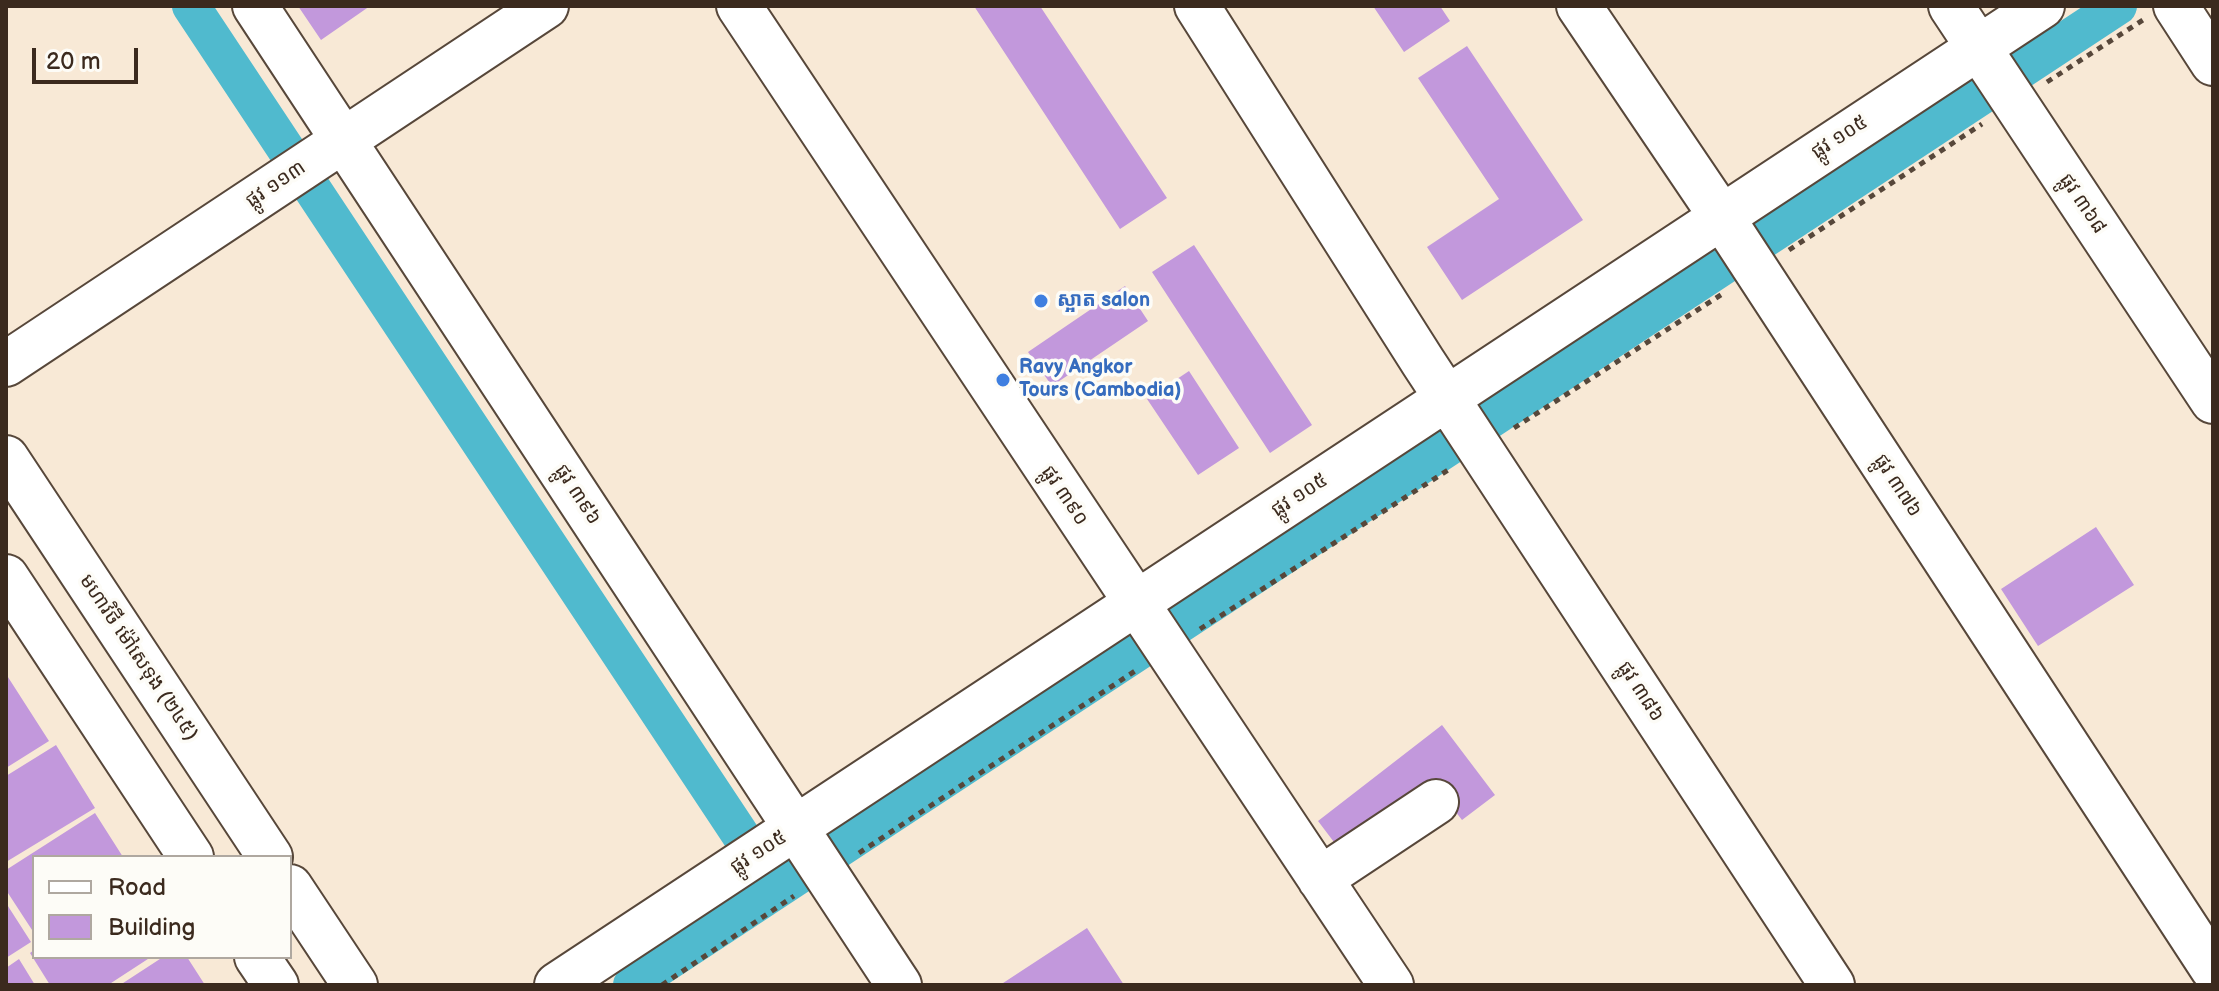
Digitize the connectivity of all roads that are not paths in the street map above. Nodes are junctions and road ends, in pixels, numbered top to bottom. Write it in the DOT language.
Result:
graph roads {
  1 [pos="255,6"];
  2 [pos="546,6"];
  3 [pos="739,6"];
  4 [pos="1197,6"];
  5 [pos="1579,6"];
  6 [pos="1951,6"];
  7 [pos="2042,6"];
  8 [pos="2164,10"];
  9 [pos="1985,57"];
  10 [pos="2213,63"];
  11 [pos="330,149"];
  12 [pos="1737,241"];
  13 [pos="6,364"];
  14 [pos="2213,401"];
  15 [pos="1462,422"];
  16 [pos="6,458"];
  17 [pos="6,577"];
  18 [pos="1149,625"];
  19 [pos="1436,802"];
  20 [pos="801,848"];
  21 [pos="190,855"];
  22 [pos="269,855"];
  23 [pos="1320,879"];
  24 [pos="292,890"];
  25 [pos="258,959"];
  26 [pos="2213,969"];
  27 [pos="276,985"];
  28 [pos="355,985"];
  29 [pos="557,985"];
  30 [pos="899,985"];
  31 [pos="1391,985"];
  32 [pos="1832,985"];
  1 -- 11 [label="street, ផ្លូវ ៣៩៦"];
  2 -- 11 [label="street, ផ្លូវ ១១៣"];
  3 -- 18 [label="street, ផ្លូវ ៣៩០"];
  4 -- 15 [label="street, ផ្លូវ ៣៨៦"];
  5 -- 12 [label="street, ផ្លូវ ៣៧៦"];
  6 -- 9 [label="street, ផ្លូវ ៣៦៨"];
  7 -- 9 [label="street, ផ្លូវ ១០៥"];
  8 -- 10 [label="street"];
  9 -- 12 [label="street, ផ្លូវ ១០៥"];
  9 -- 14 [label="street, ផ្លូវ ៣៦៨"];
  11 -- 13 [label="street, ផ្លូវ ១១៣"];
  11 -- 20 [label="street, ផ្លូវ ៣៩៦"];
  12 -- 15 [label="street, ផ្លូវ ១០៥"];
  12 -- 26 [label="street, ផ្លូវ ៣៧៦"];
  15 -- 18 [label="street, ផ្លូវ ១០៥"];
  15 -- 32 [label="street, ផ្លូវ ៣៨៦"];
  16 -- 22 [label="street, មហាវិថី ម៉ៅសេទុង (២៤៥)"];
  17 -- 21 [label="street"];
  18 -- 20 [label="street, ផ្លូវ ១០៥"];
  18 -- 23 [label="street, ផ្លូវ ៣៩០"];
  19 -- 23 [label="street"];
  20 -- 29 [label="street, ផ្លូវ ១០៥"];
  20 -- 30 [label="street, ផ្លូវ ៣៩៦"];
  23 -- 31 [label="street, ផ្លូវ ៣៩០"];
  24 -- 28 [label="street"];
  25 -- 27 [label="street"];
}
